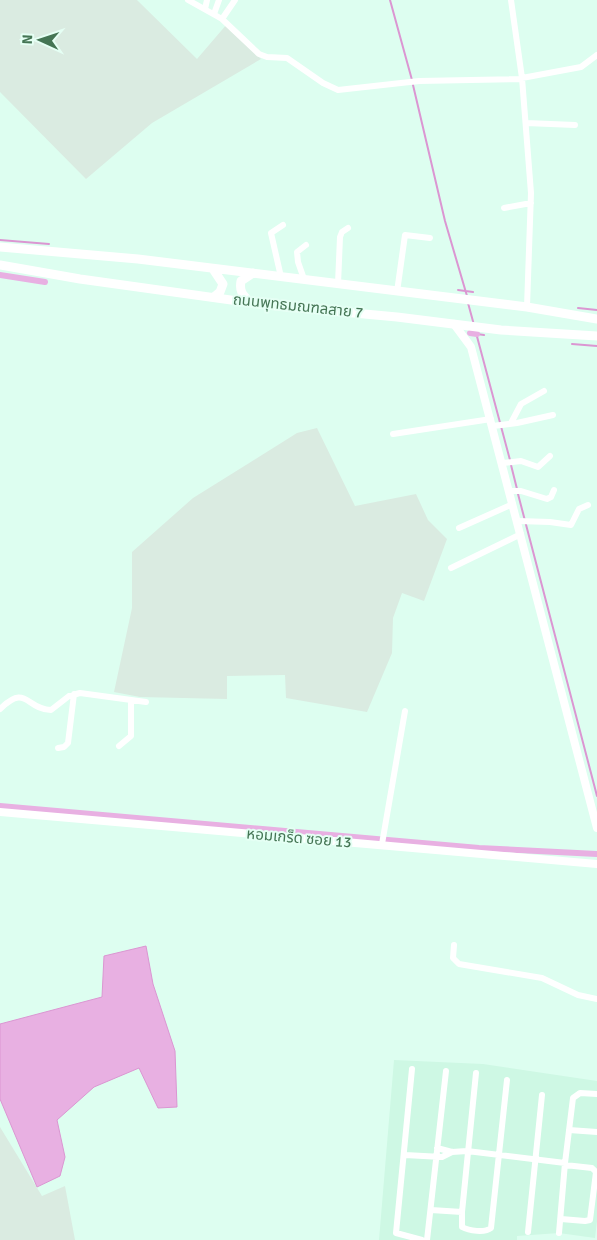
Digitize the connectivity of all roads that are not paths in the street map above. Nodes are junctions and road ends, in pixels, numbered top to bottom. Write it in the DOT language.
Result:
graph roads {
  1 [pos="188,0"];
  2 [pos="207,0"];
  3 [pos="219,0"];
  4 [pos="235,0"];
  5 [pos="511,0"];
  6 [pos="205,9"];
  7 [pos="214,14"];
  8 [pos="222,19"];
  9 [pos="595,59"];
  10 [pos="522,78"];
  11 [pos="526,123"];
  12 [pos="575,125"];
  13 [pos="531,202"];
  14 [pos="504,208"];
  15 [pos="283,225"];
  16 [pos="348,228"];
  17 [pos="430,238"];
  18 [pos="306,245"];
  19 [pos="0,248"];
  20 [pos="0,265"];
  21 [pos="213,269"];
  22 [pos="253,274"];
  23 [pos="281,276"];
  24 [pos="304,279"];
  25 [pos="338,284"];
  26 [pos="397,292"];
  27 [pos="214,296"];
  28 [pos="251,302"];
  29 [pos="527,307"];
  30 [pos="597,320"];
  31 [pos="456,328"];
  32 [pos="597,336"];
  33 [pos="544,392"];
  34 [pos="553,414"];
  35 [pos="493,423"];
  36 [pos="508,423"];
  37 [pos="393,434"];
  38 [pos="550,456"];
  39 [pos="505,462"];
  40 [pos="554,490"];
  41 [pos="516,491"];
  42 [pos="513,504"];
  43 [pos="588,506"];
  44 [pos="523,521"];
  45 [pos="459,528"];
  46 [pos="521,534"];
  47 [pos="451,568"];
  48 [pos="74,694"];
  49 [pos="131,700"];
  50 [pos="146,702"];
  51 [pos="0,709"];
  52 [pos="405,711"];
  53 [pos="119,746"];
  54 [pos="58,748"];
  55 [pos="0,812"];
  56 [pos="597,828"];
  57 [pos="382,840"];
  58 [pos="597,864"];
  59 [pos="454,945"];
  60 [pos="597,999"];
  61 [pos="412,1069"];
  62 [pos="446,1071"];
  63 [pos="476,1073"];
  64 [pos="507,1080"];
  65 [pos="597,1094"];
  66 [pos="542,1095"];
  67 [pos="569,1130"];
  68 [pos="597,1132"];
  69 [pos="438,1148"];
  70 [pos="467,1151"];
  71 [pos="452,1152"];
  72 [pos="404,1155"];
  73 [pos="500,1155"];
  74 [pos="436,1157"];
  75 [pos="535,1158"];
  76 [pos="565,1164"];
  77 [pos="431,1210"];
  78 [pos="462,1212"];
  79 [pos="561,1218"];
  80 [pos="528,1232"];
  81 [pos="559,1233"];
  82 [pos="422,1240"];
  83 [pos="427,1240"];
  1 -- 6 [label="street"];
  2 -- 6 [label="street"];
  3 -- 7 [label="street"];
  4 -- 8 [label="street"];
  5 -- 10 [label="street"];
  6 -- 7 [label="street"];
  7 -- 8 [label="street"];
  8 -- 10 [label="street"];
  9 -- 10 [label="street"];
  10 -- 11 [label="street"];
  11 -- 12 [label="street"];
  11 -- 13 [label="street"];
  13 -- 14 [label="street"];
  13 -- 29 [label="street"];
  15 -- 23 [label="street"];
  16 -- 25 [label="street"];
  17 -- 26 [label="street"];
  18 -- 24 [label="street"];
  19 -- 21 [label="main road, ถนนพุทธมณฑลสาย 7"];
  20 -- 27 [label="main road, ถนนพุทธมณฑลสาย 7"];
  21 -- 22 [label="main road, ถนนพุทธมณฑลสาย 7"];
  21 -- 27 [label="main road"];
  22 -- 23 [label="main road, ถนนพุทธมณฑลสาย 7"];
  22 -- 28 [label="main road"];
  23 -- 24 [label="main road, ถนนพุทธมณฑลสาย 7"];
  24 -- 25 [label="main road, ถนนพุทธมณฑลสาย 7"];
  25 -- 26 [label="main road, ถนนพุทธมณฑลสาย 7"];
  26 -- 29 [label="main road, ถนนพุทธมณฑลสาย 7"];
  27 -- 28 [label="main road, ถนนพุทธมณฑลสาย 7"];
  28 -- 31 [label="main road, ถนนพุทธมณฑลสาย 7"];
  29 -- 30 [label="main road, ถนนพุทธมณฑลสาย 7"];
  31 -- 32 [label="main road, ถนนพุทธมณฑลสาย 7"];
  31 -- 35 [label="street"];
  33 -- 36 [label="street"];
  34 -- 36 [label="street"];
  35 -- 36 [label="street"];
  35 -- 37 [label="street"];
  35 -- 39 [label="street"];
  38 -- 39 [label="street"];
  39 -- 41 [label="street"];
  40 -- 41 [label="street"];
  41 -- 42 [label="street"];
  42 -- 44 [label="street"];
  42 -- 45 [label="street"];
  43 -- 44 [label="street"];
  44 -- 46 [label="street"];
  46 -- 47 [label="street"];
  46 -- 56 [label="street"];
  48 -- 49 [label="street"];
  48 -- 51 [label="street"];
  48 -- 54 [label="street"];
  49 -- 50 [label="street"];
  49 -- 53 [label="street"];
  52 -- 57 [label="street"];
  55 -- 57 [label="street, หอมเกร็ด ซอย 13"];
  57 -- 58 [label="street, หอมเกร็ด ซอย 13"];
  59 -- 60 [label="street"];
  61 -- 72 [label="street"];
  62 -- 69 [label="street"];
  63 -- 70 [label="street"];
  64 -- 73 [label="street"];
  65 -- 67 [label="street"];
  66 -- 75 [label="street"];
  67 -- 68 [label="street"];
  67 -- 76 [label="street"];
  69 -- 71 [label="street"];
  69 -- 74 [label="street"];
  70 -- 71 [label="street"];
  70 -- 73 [label="street"];
  70 -- 78 [label="street"];
  71 -- 74 [label="street"];
  72 -- 74 [label="street"];
  72 -- 82 [label="street"];
  73 -- 75 [label="street"];
  73 -- 78 [label="street"];
  74 -- 77 [label="street"];
  75 -- 76 [label="street"];
  75 -- 80 [label="street"];
  76 -- 79 [label="street"];
  76 -- 79 [label="street"];
  77 -- 78 [label="street"];
  77 -- 83 [label="street"];
  79 -- 81 [label="street"];
}
